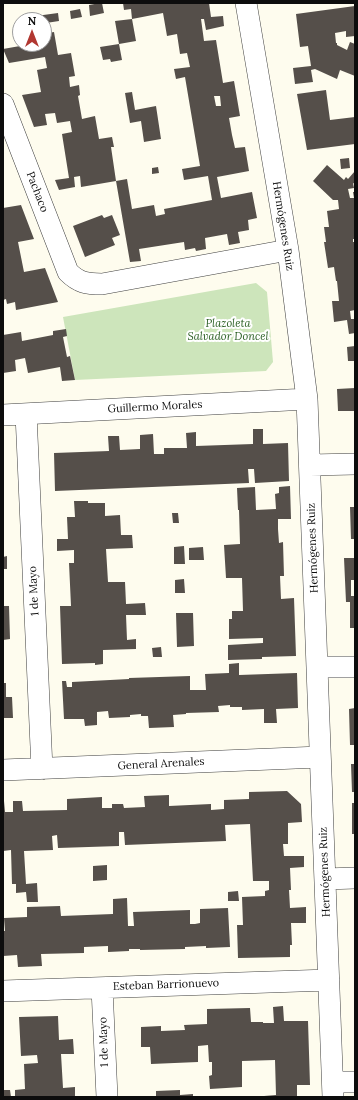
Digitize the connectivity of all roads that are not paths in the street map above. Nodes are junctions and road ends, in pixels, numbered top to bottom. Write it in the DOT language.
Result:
graph roads {
  1 [pos="246,3"];
  2 [pos="3,104"];
  3 [pos="288,250"];
  4 [pos="308,399"];
  5 [pos="26,414"];
  6 [pos="3,415"];
  7 [pos="355,464"];
  8 [pos="310,465"];
  9 [pos="355,667"];
  10 [pos="317,668"];
  11 [pos="320,757"];
  12 [pos="42,769"];
  13 [pos="3,770"];
  14 [pos="355,878"];
  15 [pos="325,879"];
  16 [pos="329,980"];
  17 [pos="102,988"];
  18 [pos="3,991"];
  19 [pos="355,1082"];
  20 [pos="333,1090"];
  21 [pos="107,1097"];
  1 -- 3 [label="street, Hermógenes Ruiz"];
  2 -- 3 [label="street, Pachaco"];
  3 -- 4 [label="street, Hermógenes Ruiz"];
  4 -- 5 [label="street, Guillermo Morales"];
  4 -- 8 [label="street, Hermógenes Ruiz"];
  5 -- 6 [label="street, Guillermo Morales"];
  5 -- 12 [label="street, 1 de Mayo"];
  7 -- 8 [label="street"];
  8 -- 10 [label="street, Hermógenes Ruiz"];
  9 -- 10 [label="street"];
  10 -- 11 [label="street, Hermógenes Ruiz"];
  11 -- 12 [label="street, General Arenales"];
  11 -- 15 [label="street, Hermógenes Ruiz"];
  12 -- 13 [label="street, General Arenales"];
  14 -- 15 [label="street"];
  15 -- 16 [label="street, Hermógenes Ruiz"];
  16 -- 17 [label="street, Esteban Barrionuevo"];
  16 -- 20 [label="street, Hermógenes Ruiz"];
  17 -- 18 [label="street, Esteban Barrionuevo"];
  17 -- 21 [label="street, 1 de Mayo"];
  19 -- 20 [label="street"];
}
